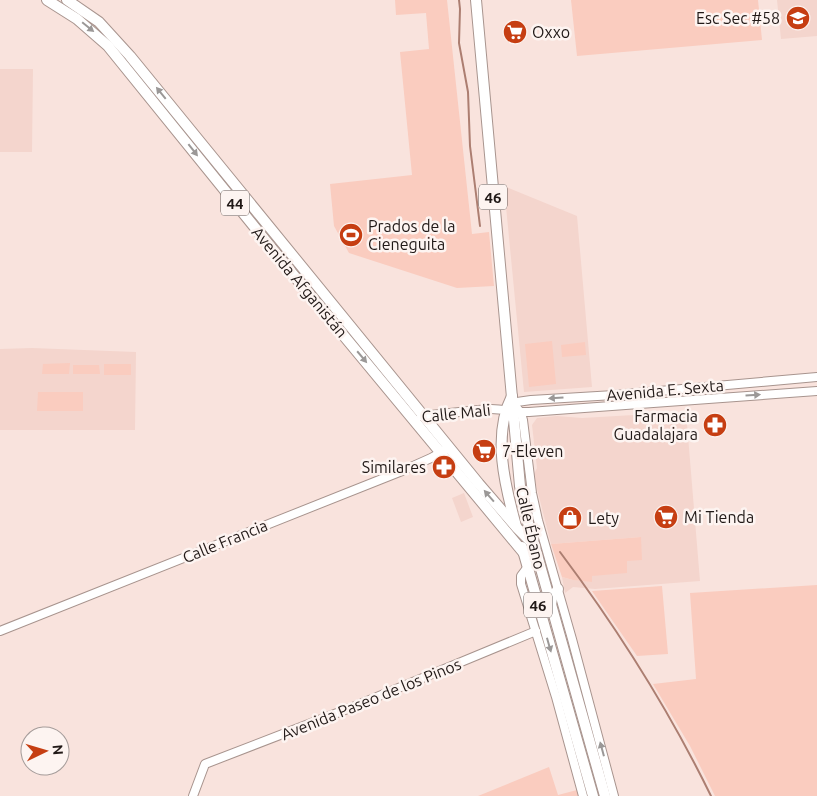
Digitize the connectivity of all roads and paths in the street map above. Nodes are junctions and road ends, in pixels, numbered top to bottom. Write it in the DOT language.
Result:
graph roads {
  1 [pos="47,0"];
  2 [pos="67,0"];
  3 [pos="476,0"];
  4 [pos="817,378"];
  5 [pos="817,391"];
  6 [pos="510,406"];
  7 [pos="424,416"];
  8 [pos="413,417"];
  9 [pos="445,450"];
  10 [pos="517,528"];
  11 [pos="534,545"];
  12 [pos="523,552"];
  13 [pos="527,568"];
  14 [pos="558,589"];
  15 [pos="551,605"];
  16 [pos="0,631"];
  17 [pos="536,631"];
  18 [pos="567,640"];
  19 [pos="560,696"];
  20 [pos="193,796"];
  21 [pos="583,796"];
  22 [pos="593,796"];
  23 [pos="605,796"];
  24 [pos="614,796"];
  1 -- 8 [label="main road, Avenida Afganistán / 44, one-way"];
  7 -- 2 [label="main road, Avenida Afganistán / 44, one-way"];
  3 -- 6 [label="main road, 46"];
  4 -- 6 [label="street, Avenida E. Sexta, one-way"];
  6 -- 5 [label="street, Avenida E. Sexta, one-way"];
  6 -- 7 [label="street, Calle Mali"];
  6 -- 10 [label="main road, Calle Ébano / 46"];
  6 -- 11 [label="main road, Calle Ébano / 46"];
  6 -- 14 [label="street"];
  7 -- 8 [label="street, Calle Mali"];
  7 -- 9 [label="main road, Avenida Afganistán / 44"];
  8 -- 9 [label="main road, Avenida Afganistán / 44"];
  10 -- 9 [label="main road, Avenida Afganistán / 44, one-way"];
  9 -- 12 [label="main road, Avenida Afganistán / 44"];
  9 -- 16 [label="street, Calle Francia"];
  10 -- 11 [label="main road, Avenida Afganistán / 44"];
  10 -- 12 [label="main road, Calle Ébano / 46"];
  11 -- 15 [label="main road, Calle Ébano / 46"];
  12 -- 13 [label="main road, Calle Ébano / 46"];
  13 -- 17 [label="street"];
  13 -- 19 [label="main road, Calle Ébano / 46, one-way"];
  14 -- 15 [label="main road"];
  14 -- 18 [label="street"];
  15 -- 18 [label="main road, Calle Ébano / 46"];
  17 -- 19 [label="street"];
  17 -- 20 [label="street, Avenida Paseo de los Pinos"];
  18 -- 23 [label="main road, Calle Ébano / 46"];
  24 -- 18 [label="street, one-way"];
  19 -- 21 [label="street"];
  19 -- 22 [label="main road, Calle Ébano / 46"];
}
